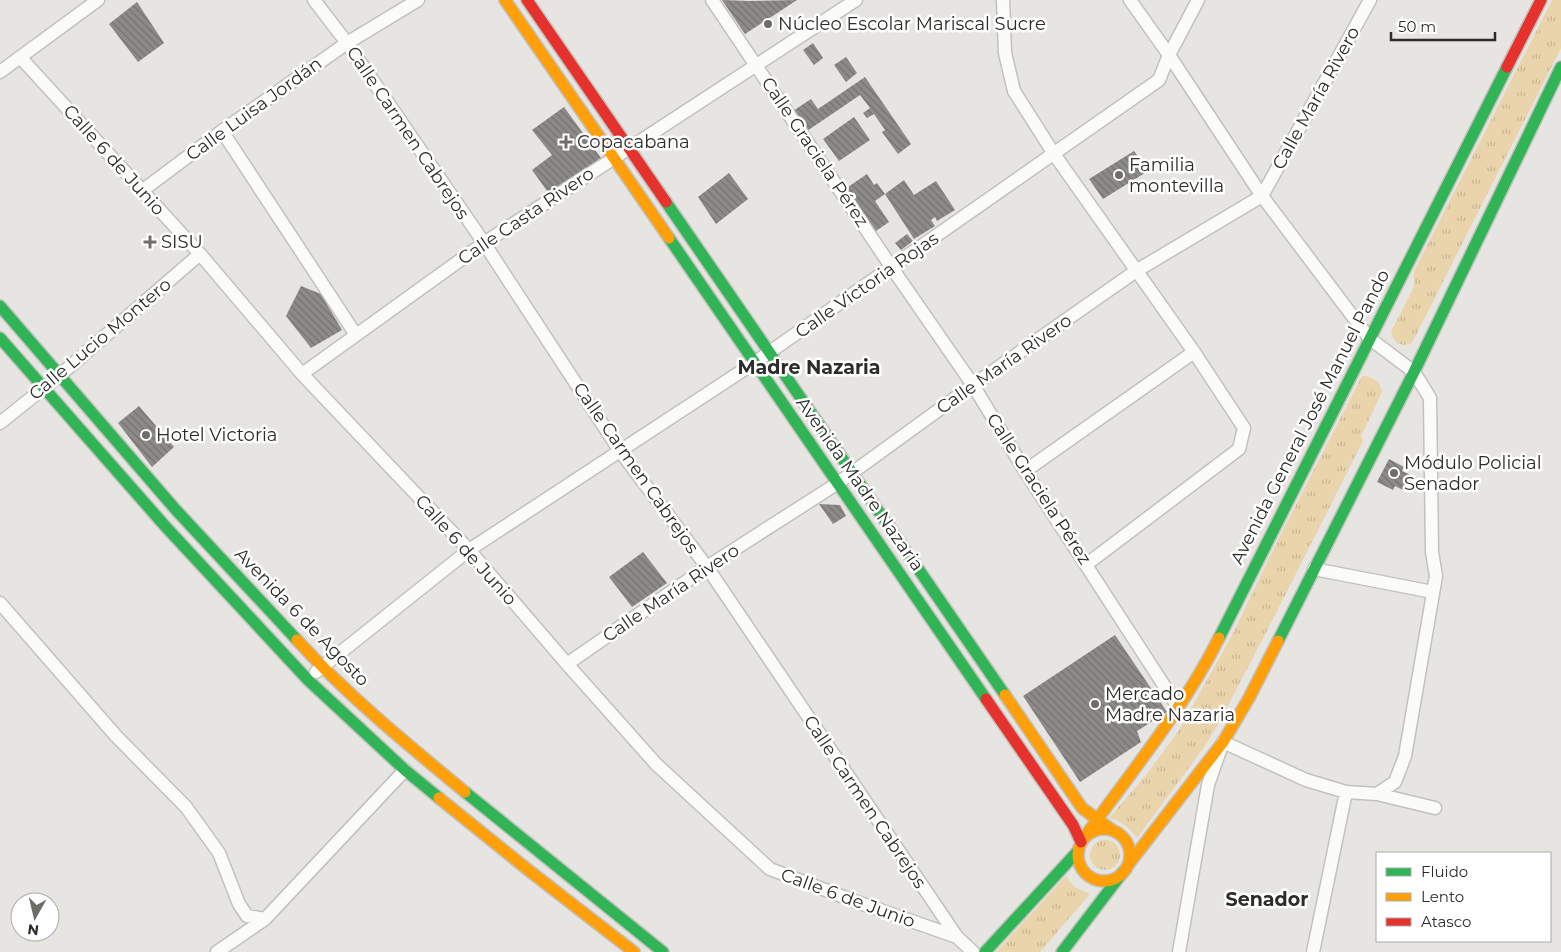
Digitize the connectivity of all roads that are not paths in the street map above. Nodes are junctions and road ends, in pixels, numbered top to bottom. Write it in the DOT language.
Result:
graph roads {
  1 [pos="98,0"];
  2 [pos="314,0"];
  3 [pos="418,0"];
  4 [pos="505,0"];
  5 [pos="527,0"];
  6 [pos="712,0"];
  7 [pos="856,0"];
  8 [pos="1003,0"];
  9 [pos="1130,0"];
  10 [pos="1198,0"];
  11 [pos="1370,0"];
  12 [pos="1541,0"];
  13 [pos="346,43"];
  14 [pos="1169,55"];
  15 [pos="21,58"];
  16 [pos="756,64"];
  17 [pos="1561,67"];
  18 [pos="0,72"];
  19 [pos="1558,82"];
  20 [pos="222,131"];
  21 [pos="629,148"];
  22 [pos="1054,154"];
  23 [pos="613,159"];
  24 [pos="143,190"];
  25 [pos="1262,196"];
  26 [pos="484,243"];
  27 [pos="200,254"];
  28 [pos="892,268"];
  29 [pos="1136,271"];
  30 [pos="0,306"];
  31 [pos="356,335"];
  32 [pos="0,338"];
  33 [pos="1369,338"];
  34 [pos="1194,352"];
  35 [pos="769,353"];
  36 [pos="754,363"];
  37 [pos="1414,372"];
  38 [pos="302,374"];
  39 [pos="60,375"];
  40 [pos="973,385"];
  41 [pos="43,388"];
  42 [pos="0,423"];
  43 [pos="620,451"];
  44 [pos="1025,471"];
  45 [pos="852,473"];
  46 [pos="838,483"];
  47 [pos="469,550"];
  48 [pos="1087,564"];
  49 [pos="707,568"];
  50 [pos="1314,569"];
  51 [pos="1433,592"];
  52 [pos="0,603"];
  53 [pos="567,664"];
  54 [pos="322,668"];
  55 [pos="308,680"];
  56 [pos="1178,708"];
  57 [pos="1223,742"];
  58 [pos="406,770"];
  59 [pos="1346,792"];
  60 [pos="1376,794"];
  61 [pos="1435,808"];
  62 [pos="1098,820"];
  63 [pos="1112,830"];
  64 [pos="1082,843"];
  65 [pos="1125,869"];
  66 [pos="265,919"];
  67 [pos="957,937"];
  68 [pos="650,942"];
  69 [pos="217,952"];
  70 [pos="634,952"];
  71 [pos="640,952"];
  72 [pos="663,952"];
  73 [pos="973,952"];
  74 [pos="985,952"];
  75 [pos="1063,952"];
  76 [pos="1179,952"];
  77 [pos="1313,952"];
  1 -- 15 [label="street"];
  2 -- 13 [label="street, Calle Carmen Cabrejos"];
  3 -- 13 [label="street, Calle Luisa Jordán"];
  4 -- 23 [label="main road, Avenida Madre Nazaria"];
  5 -- 21 [label="main road, Avenida Madre Nazaria"];
  6 -- 16 [label="street, Calle Graciela Pérez"];
  7 -- 16 [label="street, Calle Casta Rivero"];
  8 -- 22 [label="street"];
  9 -- 14 [label="street"];
  10 -- 14 [label="street, Calle Victoria Rojas"];
  11 -- 25 [label="street, Calle María Rivero"];
  12 -- 33 [label="main road, Avenida General José Manuel Pando"];
  13 -- 20 [label="street, Calle Luisa Jordán"];
  13 -- 26 [label="street, Calle Carmen Cabrejos"];
  14 -- 22 [label="street, Calle Victoria Rojas"];
  14 -- 25 [label="street"];
  15 -- 18 [label="street"];
  15 -- 24 [label="street, Calle 6 de Junio"];
  16 -- 21 [label="street, Calle Casta Rivero"];
  16 -- 28 [label="street, Calle Graciela Pérez"];
  17 -- 19 [label="main road"];
  19 -- 37 [label="main road"];
  20 -- 24 [label="street, Calle Luisa Jordán"];
  20 -- 31 [label="street"];
  21 -- 23 [label="street, Calle Casta Rivero"];
  21 -- 35 [label="main road, Avenida Madre Nazaria"];
  22 -- 28 [label="street, Calle Victoria Rojas"];
  22 -- 29 [label="street"];
  23 -- 26 [label="street, Calle Casta Rivero"];
  23 -- 36 [label="main road, Avenida Madre Nazaria"];
  24 -- 27 [label="street, Calle 6 de Junio"];
  25 -- 29 [label="street, Calle María Rivero"];
  25 -- 33 [label="street"];
  26 -- 31 [label="street, Calle Casta Rivero"];
  26 -- 43 [label="street, Calle Carmen Cabrejos"];
  27 -- 38 [label="street, Calle 6 de Junio"];
  27 -- 39 [label="street, Calle Lucio Montero"];
  28 -- 35 [label="street, Calle Victoria Rojas"];
  28 -- 40 [label="street, Calle Graciela Pérez"];
  29 -- 34 [label="street"];
  29 -- 40 [label="street, Calle María Rivero"];
  30 -- 39 [label="main road, Avenida 6 de Agosto"];
  31 -- 38 [label="street, Calle Casta Rivero"];
  32 -- 41 [label="main road, Avenida 6 de Agosto"];
  33 -- 37 [label="street"];
  33 -- 56 [label="main road, Avenida General José Manuel Pando"];
  34 -- 44 [label="street"];
  34 -- 48 [label="street"];
  35 -- 36 [label="street, Calle Victoria Rojas"];
  35 -- 45 [label="main road, Avenida Madre Nazaria"];
  36 -- 43 [label="street, Calle Victoria Rojas"];
  36 -- 46 [label="main road, Avenida Madre Nazaria"];
  37 -- 50 [label="main road"];
  37 -- 51 [label="street"];
  38 -- 47 [label="street, Calle 6 de Junio"];
  39 -- 41 [label="street, Calle Lucio Montero"];
  39 -- 54 [label="main road, Avenida 6 de Agosto"];
  40 -- 44 [label="street, Calle Graciela Pérez"];
  40 -- 45 [label="street, Calle María Rivero"];
  41 -- 42 [label="street, Calle Lucio Montero"];
  41 -- 55 [label="main road, Avenida 6 de Agosto"];
  43 -- 47 [label="street, Calle Victoria Rojas"];
  43 -- 49 [label="street, Calle Carmen Cabrejos"];
  44 -- 48 [label="street, Calle Graciela Pérez"];
  45 -- 46 [label="street, Calle María Rivero"];
  45 -- 62 [label="main road, Avenida Madre Nazaria"];
  46 -- 49 [label="street, Calle María Rivero"];
  46 -- 64 [label="main road, Avenida Madre Nazaria"];
  47 -- 53 [label="street, Calle 6 de Junio"];
  47 -- 54 [label="street, Calle Victoria Rojas"];
  48 -- 56 [label="street, Calle Graciela Pérez"];
  49 -- 53 [label="street, Calle María Rivero"];
  49 -- 67 [label="street, Calle Carmen Cabrejos"];
  50 -- 51 [label="street"];
  50 -- 57 [label="main road"];
  51 -- 60 [label="street"];
  52 -- 66 [label="street"];
  53 -- 67 [label="street, Calle 6 de Junio"];
  54 -- 55 [label="street, Calle Victoria Rojas"];
  54 -- 68 [label="main road, Avenida 6 de Agosto"];
  55 -- 58 [label="main road, Avenida 6 de Agosto"];
  56 -- 62 [label="main road, Avenida General José Manuel Pando"];
  57 -- 59 [label="street"];
  57 -- 65 [label="main road"];
  57 -- 76 [label="street"];
  58 -- 66 [label="street"];
  58 -- 70 [label="main road, Avenida 6 de Agosto"];
  59 -- 60 [label="street"];
  59 -- 77 [label="street"];
  60 -- 61 [label="street"];
  62 -- 63 [label="main road, Avenida Madre Nazaria"];
  62 -- 64 [label="main road, Avenida General José Manuel Pando"];
  63 -- 64 [label="main road"];
  63 -- 65 [label="main road"];
  64 -- 65 [label="main road"];
  64 -- 74 [label="main road, Avenida General José Manuel Pando"];
  65 -- 75 [label="main road"];
  66 -- 69 [label="street"];
  67 -- 73 [label="street, Calle 6 de Junio"];
  68 -- 71 [label="street"];
  68 -- 72 [label="main road, Avenida 6 de Agosto"];
}
